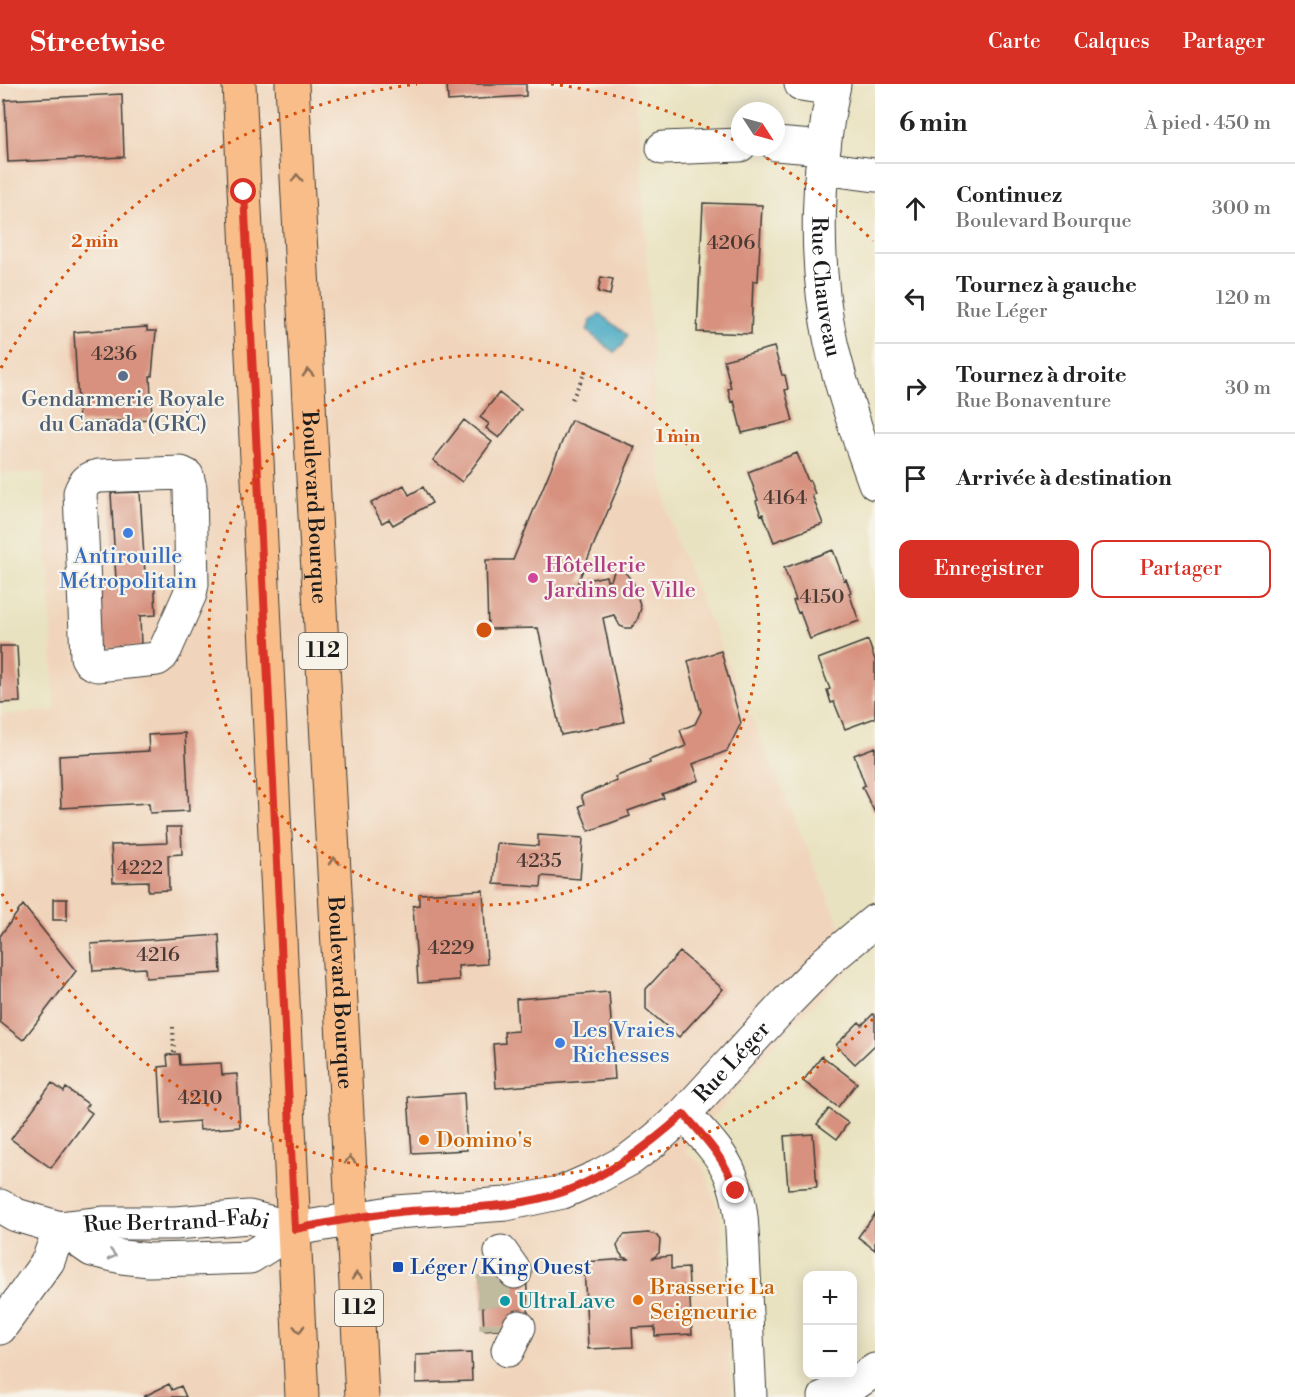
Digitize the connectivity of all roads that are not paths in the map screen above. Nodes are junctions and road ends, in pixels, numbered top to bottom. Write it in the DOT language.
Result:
graph roads {
  1 [pos="239,84"];
  2 [pos="292,84"];
  3 [pos="823,86"];
  4 [pos="731,145"];
  5 [pos="785,147"];
  6 [pos="663,148"];
  7 [pos="823,158"];
  8 [pos="875,175"];
  9 [pos="875,483"];
  10 [pos="166,648"];
  11 [pos="875,921"];
  12 [pos="684,1114"];
  13 [pos="0,1206"];
  14 [pos="353,1219"];
  15 [pos="60,1228"];
  16 [pos="295,1229"];
  17 [pos="0,1328"];
  18 [pos="875,1370"];
  19 [pos="302,1397"];
  20 [pos="362,1397"];
  21 [pos="750,1397"];
  22 [pos="825,1397"];
  23 [pos="857,1397"];
  1 -- 16 [label="main road, 112"];
  14 -- 2 [label="main road, Boulevard Bourque / 112, one-way"];
  3 -- 7 [label="street, Rue Chauveau"];
  4 -- 6 [label="street"];
  5 -- 7 [label="street"];
  7 -- 8 [label="street"];
  7 -- 9 [label="street, Rue Chauveau"];
  10 -- 10 [label="street"];
  11 -- 12 [label="street, Rue Léger"];
  12 -- 14 [label="street, Rue Léger"];
  12 -- 21 [label="street"];
  13 -- 15 [label="street, Rue Bertrand-Fabi"];
  14 -- 16 [label="street, Rue Léger"];
  20 -- 14 [label="main road, 112, one-way"];
  15 -- 16 [label="street, Rue Bertrand-Fabi"];
  15 -- 17 [label="street"];
  16 -- 19 [label="main road, 112, one-way"];
  18 -- 22 [label="street"];
  18 -- 23 [label="street"];
}
